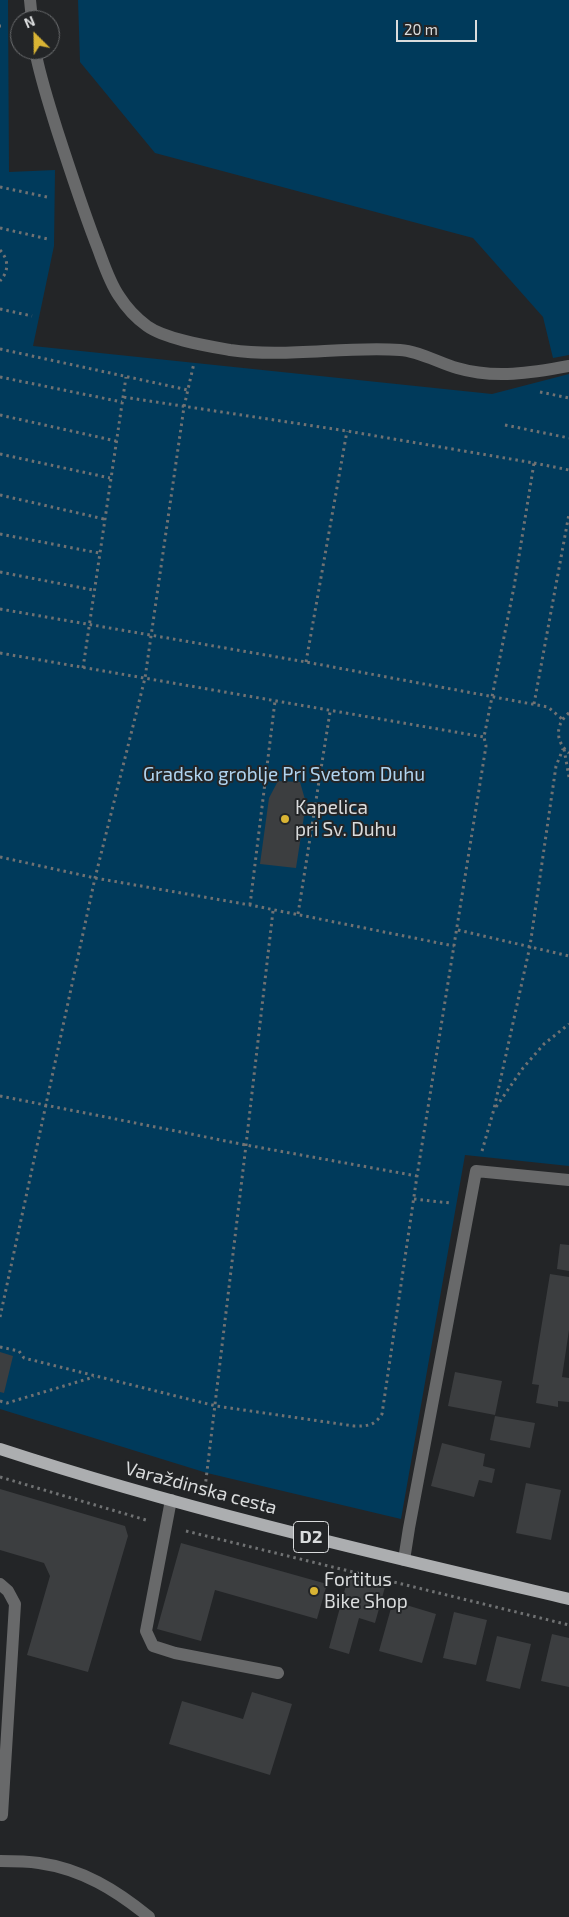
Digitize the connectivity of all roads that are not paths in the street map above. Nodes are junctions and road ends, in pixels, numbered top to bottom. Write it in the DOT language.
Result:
graph roads {
  1 [pos="37,60"];
  2 [pos="569,366"];
  3 [pos="569,1180"];
  4 [pos="0,1449"];
  5 [pos="171,1500"];
  6 [pos="404,1560"];
  7 [pos="0,1584"];
  8 [pos="569,1599"];
  9 [pos="278,1673"];
  10 [pos="2,1815"];
  11 [pos="0,1861"];
  12 [pos="149,1917"];
  1 -- 2 [label="street"];
  3 -- 6 [label="street"];
  4 -- 5 [label="main road, Varaždinska cesta / D2"];
  5 -- 6 [label="main road, Varaždinska cesta / D2"];
  5 -- 9 [label="street"];
  6 -- 8 [label="main road, Varaždinska cesta / D2"];
  7 -- 10 [label="street"];
  11 -- 12 [label="street"];
}
